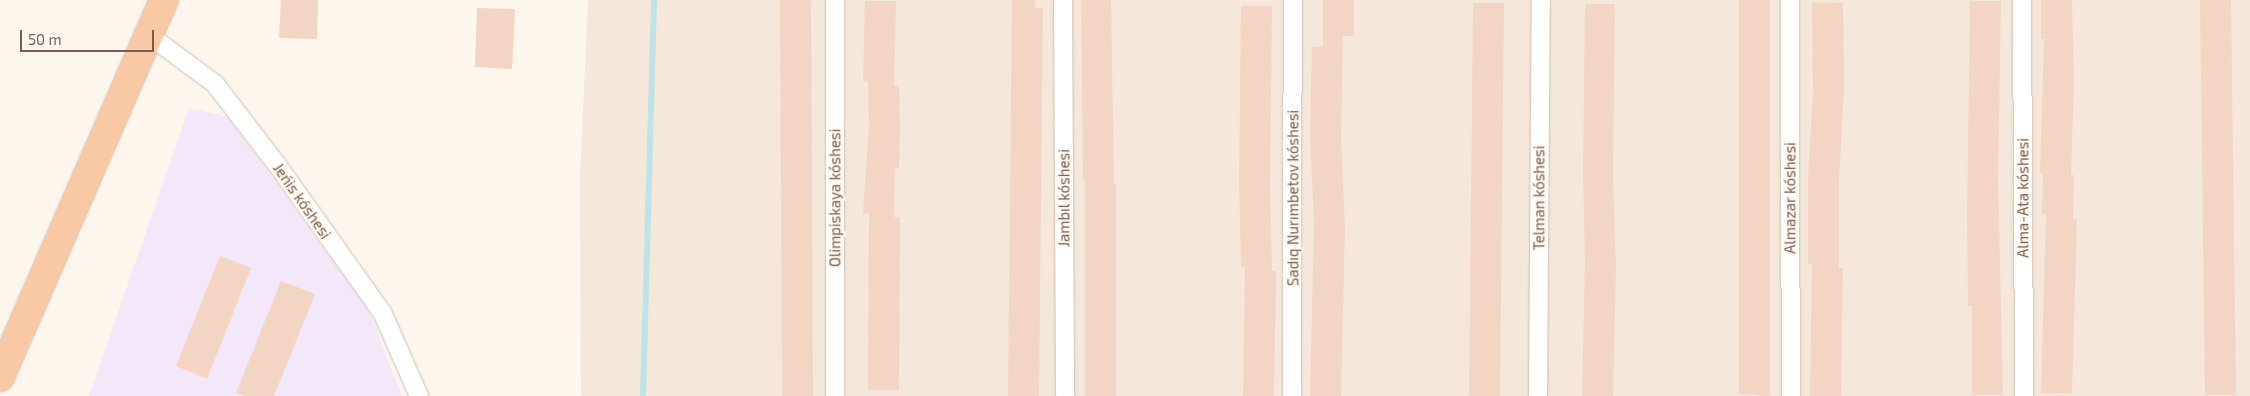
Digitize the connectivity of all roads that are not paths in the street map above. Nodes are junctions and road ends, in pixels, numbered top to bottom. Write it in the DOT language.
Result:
graph roads {
  1 [pos="164,0"];
  2 [pos="835,0"];
  3 [pos="1064,0"];
  4 [pos="1293,0"];
  5 [pos="1541,0"];
  6 [pos="1790,0"];
  7 [pos="2022,0"];
  8 [pos="150,35"];
  9 [pos="0,377"];
  10 [pos="419,396"];
  11 [pos="835,396"];
  12 [pos="1065,396"];
  13 [pos="1292,396"];
  14 [pos="1538,396"];
  15 [pos="1791,396"];
  16 [pos="2024,396"];
  1 -- 8 [label="highway"];
  2 -- 11 [label="street, Olimpiskaya kóshesi"];
  3 -- 12 [label="street, Jambıl kóshesi"];
  4 -- 13 [label="street, Sadıq Nurımbetov kóshesi"];
  5 -- 14 [label="street, Telman kóshesi"];
  6 -- 15 [label="street, Almazar kóshesi"];
  7 -- 16 [label="street, Alma-Ata kóshesi"];
  8 -- 9 [label="highway"];
  8 -- 10 [label="street, Jeńis kóshesi"];
}
